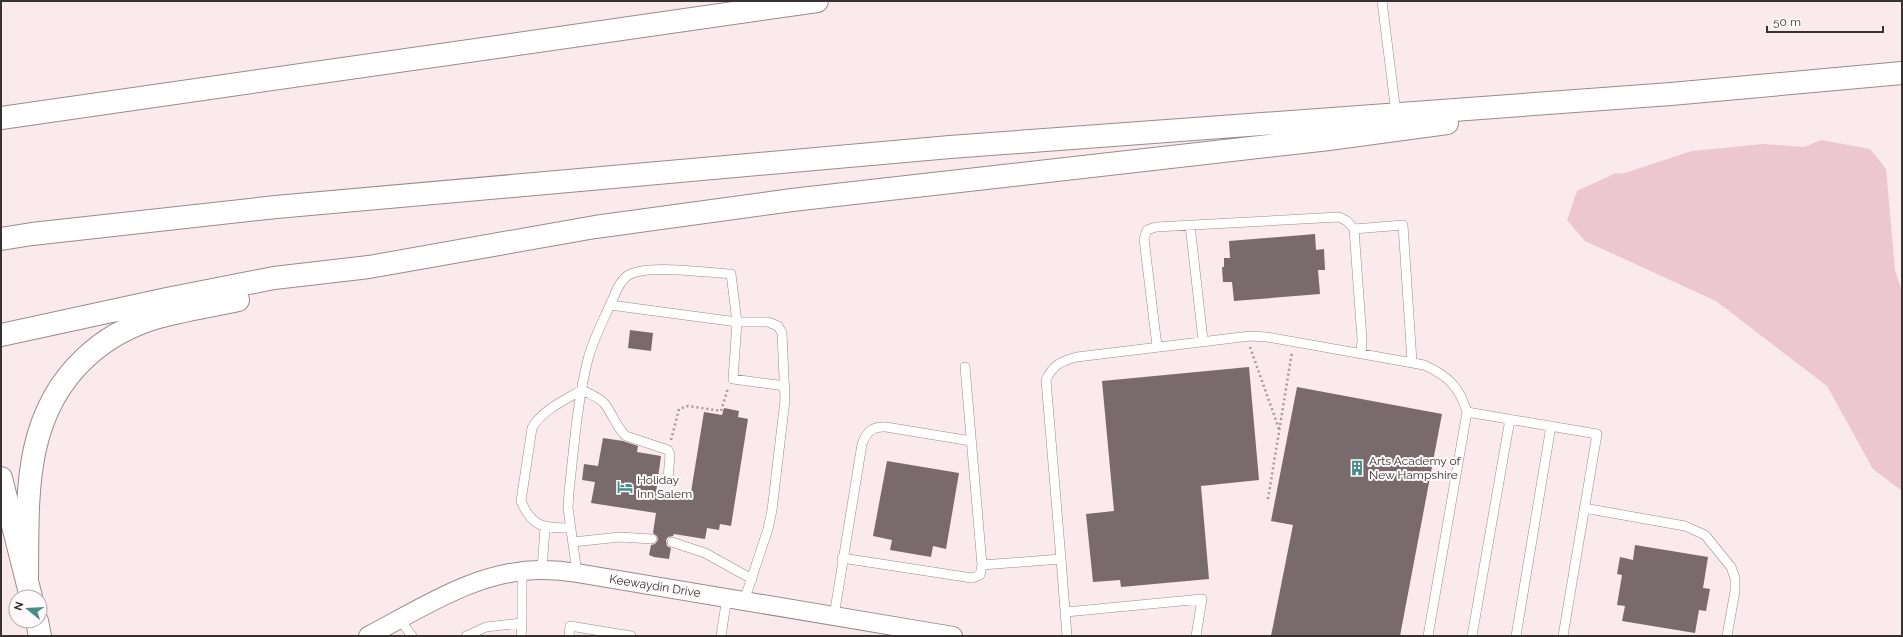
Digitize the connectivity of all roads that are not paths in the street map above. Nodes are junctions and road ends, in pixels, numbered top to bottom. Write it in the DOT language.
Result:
graph roads {
  1 [pos="716,1"];
  2 [pos="817,1"];
  3 [pos="1382,1"];
  4 [pos="781,6"];
  5 [pos="1902,73"];
  6 [pos="1671,94"];
  7 [pos="1396,113"];
  8 [pos="1,118"];
  9 [pos="1190,225"];
  10 [pos="1354,229"];
  11 [pos="1,239"];
  12 [pos="370,267"];
  13 [pos="610,305"];
  14 [pos="737,322"];
  15 [pos="1,335"];
  16 [pos="1203,340"];
  17 [pos="1157,346"];
  18 [pos="1361,354"];
  19 [pos="1412,362"];
  20 [pos="965,367"];
  21 [pos="785,386"];
  22 [pos="582,390"];
  23 [pos="1467,412"];
  24 [pos="1510,419"];
  25 [pos="1551,426"];
  26 [pos="971,441"];
  27 [pos="1,478"];
  28 [pos="668,478"];
  29 [pos="1584,508"];
  30 [pos="545,528"];
  31 [pos="570,528"];
  32 [pos="652,539"];
  33 [pos="573,542"];
  34 [pos="672,542"];
  35 [pos="842,558"];
  36 [pos="1061,559"];
  37 [pos="982,565"];
  38 [pos="542,570"];
  39 [pos="522,571"];
  40 [pos="577,573"];
  41 [pos="752,579"];
  42 [pos="29,587"];
  43 [pos="736,599"];
  44 [pos="1066,612"];
  45 [pos="834,616"];
  46 [pos="400,620"];
  47 [pos="522,623"];
  48 [pos="368,636"];
  49 [pos="412,636"];
  50 [pos="466,636"];
  51 [pos="521,636"];
  52 [pos="568,636"];
  53 [pos="631,636"];
  54 [pos="721,636"];
  55 [pos="953,636"];
  56 [pos="1067,636"];
  57 [pos="1196,636"];
  58 [pos="1428,636"];
  59 [pos="1472,636"];
  60 [pos="1516,636"];
  61 [pos="1563,636"];
  62 [pos="1727,636"];
  1 -- 4 [label="main road"];
  2 -- 4 [label="main road"];
  3 -- 7 [label="lane"];
  4 -- 8 [label="main road"];
  5 -- 6 [label="main road"];
  6 -- 7 [label="main road"];
  6 -- 12 [label="main road"];
  7 -- 11 [label="main road"];
  9 -- 10 [label="lane"];
  9 -- 16 [label="lane"];
  9 -- 17 [label="lane"];
  10 -- 18 [label="lane"];
  10 -- 19 [label="lane"];
  12 -- 15 [label="main road"];
  12 -- 42 [label="main road"];
  13 -- 14 [label="lane"];
  13 -- 14 [label="lane"];
  13 -- 22 [label="lane"];
  14 -- 21 [label="lane"];
  14 -- 21 [label="lane"];
  16 -- 17 [label="lane"];
  16 -- 18 [label="lane"];
  17 -- 36 [label="lane"];
  18 -- 19 [label="lane"];
  19 -- 23 [label="lane"];
  20 -- 26 [label="lane"];
  21 -- 41 [label="lane"];
  22 -- 28 [label="lane"];
  22 -- 30 [label="lane"];
  22 -- 31 [label="lane"];
  23 -- 24 [label="lane"];
  23 -- 58 [label="lane"];
  24 -- 25 [label="lane"];
  24 -- 59 [label="lane"];
  25 -- 29 [label="lane"];
  25 -- 60 [label="lane"];
  26 -- 35 [label="lane"];
  26 -- 37 [label="lane"];
  27 -- 42 [label="main road"];
  29 -- 61 [label="lane"];
  29 -- 62 [label="lane"];
  30 -- 31 [label="lane"];
  30 -- 38 [label="lane"];
  31 -- 33 [label="lane"];
  32 -- 33 [label="lane"];
  33 -- 40 [label="lane"];
  34 -- 41 [label="lane"];
  35 -- 37 [label="lane"];
  35 -- 45 [label="lane"];
  36 -- 37 [label="lane"];
  36 -- 44 [label="lane"];
  38 -- 39 [label="street, Keewaydin Drive"];
  38 -- 40 [label="street, Keewaydin Drive"];
  39 -- 46 [label="street, Keewaydin Drive"];
  39 -- 47 [label="lane"];
  40 -- 43 [label="street, Keewaydin Drive"];
  41 -- 43 [label="lane"];
  43 -- 45 [label="street, Keewaydin Drive"];
  43 -- 54 [label="lane"];
  44 -- 56 [label="lane"];
  44 -- 57 [label="lane"];
  45 -- 55 [label="street, Keewaydin Drive"];
  46 -- 48 [label="street, Keewaydin Drive"];
  46 -- 49 [label="lane"];
  47 -- 50 [label="lane"];
  47 -- 51 [label="lane"];
  52 -- 53 [label="lane"];
}
